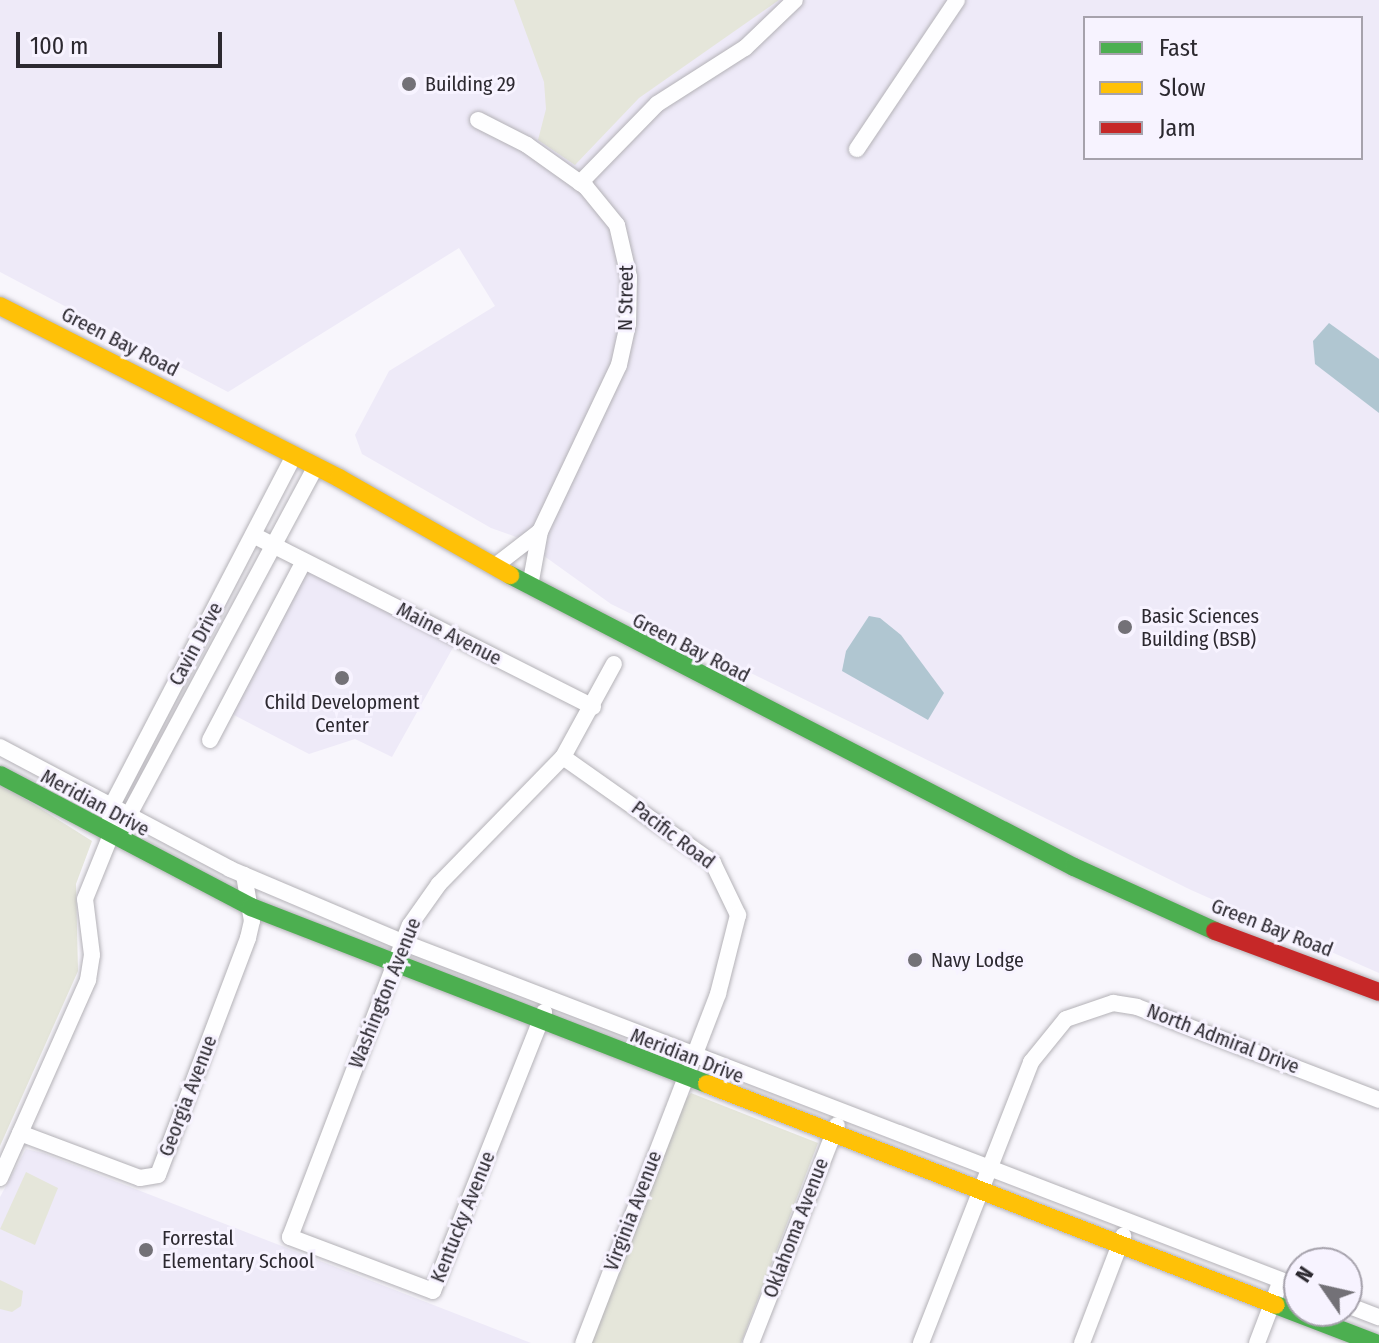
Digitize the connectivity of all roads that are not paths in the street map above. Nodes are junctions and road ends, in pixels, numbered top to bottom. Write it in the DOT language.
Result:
graph roads {
  1 [pos="795,0"];
  2 [pos="957,0"];
  3 [pos="478,120"];
  4 [pos="857,149"];
  5 [pos="580,183"];
  6 [pos="0,306"];
  7 [pos="294,455"];
  8 [pos="316,466"];
  9 [pos="540,531"];
  10 [pos="253,535"];
  11 [pos="275,546"];
  12 [pos="304,561"];
  13 [pos="495,566"];
  14 [pos="530,586"];
  15 [pos="614,664"];
  16 [pos="593,707"];
  17 [pos="210,740"];
  18 [pos="0,747"];
  19 [pos="563,757"];
  20 [pos="0,775"];
  21 [pos="110,809"];
  22 [pos="130,820"];
  23 [pos="110,837"];
  24 [pos="244,875"];
  25 [pos="251,907"];
  26 [pos="402,942"];
  27 [pos="394,964"];
  28 [pos="1379,992"];
  29 [pos="549,1000"];
  30 [pos="539,1023"];
  31 [pos="693,1054"];
  32 [pos="684,1078"];
  33 [pos="1379,1100"];
  34 [pos="842,1112"];
  35 [pos="20,1133"];
  36 [pos="833,1135"];
  37 [pos="988,1167"];
  38 [pos="0,1178"];
  39 [pos="979,1190"];
  40 [pos="1129,1223"];
  41 [pos="290,1237"];
  42 [pos="1120,1245"];
  43 [pos="1281,1280"];
  44 [pos="1272,1304"];
  45 [pos="583,1343"];
  46 [pos="751,1343"];
  47 [pos="921,1343"];
  48 [pos="1082,1343"];
  49 [pos="1257,1343"];
  50 [pos="1375,1343"];
  1 -- 5 [label="street"];
  2 -- 4 [label="street"];
  3 -- 5 [label="street, N Street"];
  5 -- 9 [label="street, N Street"];
  6 -- 7 [label="main road, Green Bay Road"];
  7 -- 8 [label="main road, Green Bay Road"];
  7 -- 10 [label="street, Cavin Drive"];
  8 -- 11 [label="street, Cavin Drive"];
  8 -- 13 [label="main road, Green Bay Road"];
  9 -- 13 [label="street, N Street"];
  9 -- 14 [label="street, N Street"];
  10 -- 11 [label="street, Maine Avenue"];
  10 -- 21 [label="street, Cavin Drive"];
  11 -- 12 [label="street, Maine Avenue"];
  11 -- 22 [label="street, Cavin Drive"];
  12 -- 16 [label="street, Maine Avenue"];
  12 -- 17 [label="street"];
  13 -- 14 [label="main road, Green Bay Road"];
  14 -- 28 [label="main road, Green Bay Road"];
  15 -- 16 [label="street, Washington Avenue"];
  16 -- 19 [label="street, Washington Avenue"];
  18 -- 21 [label="street, Meridian Drive"];
  19 -- 26 [label="street, Washington Avenue"];
  19 -- 31 [label="street, Pacific Road"];
  20 -- 23 [label="main road, Meridian Drive"];
  21 -- 22 [label="street, Meridian Drive"];
  21 -- 23 [label="street, Cavin Drive"];
  22 -- 23 [label="street, Cavin Drive"];
  22 -- 24 [label="street, Meridian Drive"];
  23 -- 25 [label="main road, Meridian Drive"];
  23 -- 35 [label="street, Cavin Drive"];
  24 -- 25 [label="street, Georgia Avenue"];
  24 -- 26 [label="street, Meridian Drive"];
  25 -- 27 [label="main road, Meridian Drive"];
  25 -- 35 [label="street, Georgia Avenue"];
  26 -- 27 [label="street, Washington Avenue"];
  26 -- 29 [label="street, Meridian Drive"];
  27 -- 30 [label="main road, Meridian Drive"];
  27 -- 41 [label="street, Washington Avenue"];
  29 -- 30 [label="street, Kentucky Avenue"];
  29 -- 31 [label="street, Meridian Drive"];
  30 -- 32 [label="main road, Meridian Drive"];
  30 -- 41 [label="street, Kentucky Avenue"];
  31 -- 32 [label="street, Pacific Road"];
  31 -- 34 [label="street, Meridian Drive"];
  32 -- 36 [label="main road, Meridian Drive"];
  32 -- 45 [label="street, Virginia Avenue"];
  33 -- 37 [label="street, North Admiral Drive"];
  34 -- 36 [label="street, Oklahoma Avenue"];
  34 -- 37 [label="street, Meridian Drive"];
  35 -- 38 [label="street, Cavin Drive"];
  36 -- 39 [label="main road, Meridian Drive"];
  36 -- 46 [label="street, Oklahoma Avenue"];
  37 -- 39 [label="street, North Admiral Drive"];
  37 -- 40 [label="street, Meridian Drive"];
  39 -- 42 [label="main road, Meridian Drive"];
  39 -- 47 [label="street, North Admiral Drive"];
  40 -- 42 [label="street"];
  40 -- 43 [label="street, Meridian Drive"];
  42 -- 44 [label="main road, Meridian Drive"];
  42 -- 48 [label="street"];
  43 -- 44 [label="street"];
  44 -- 49 [label="street"];
  44 -- 50 [label="main road, Meridian Drive"];
}
